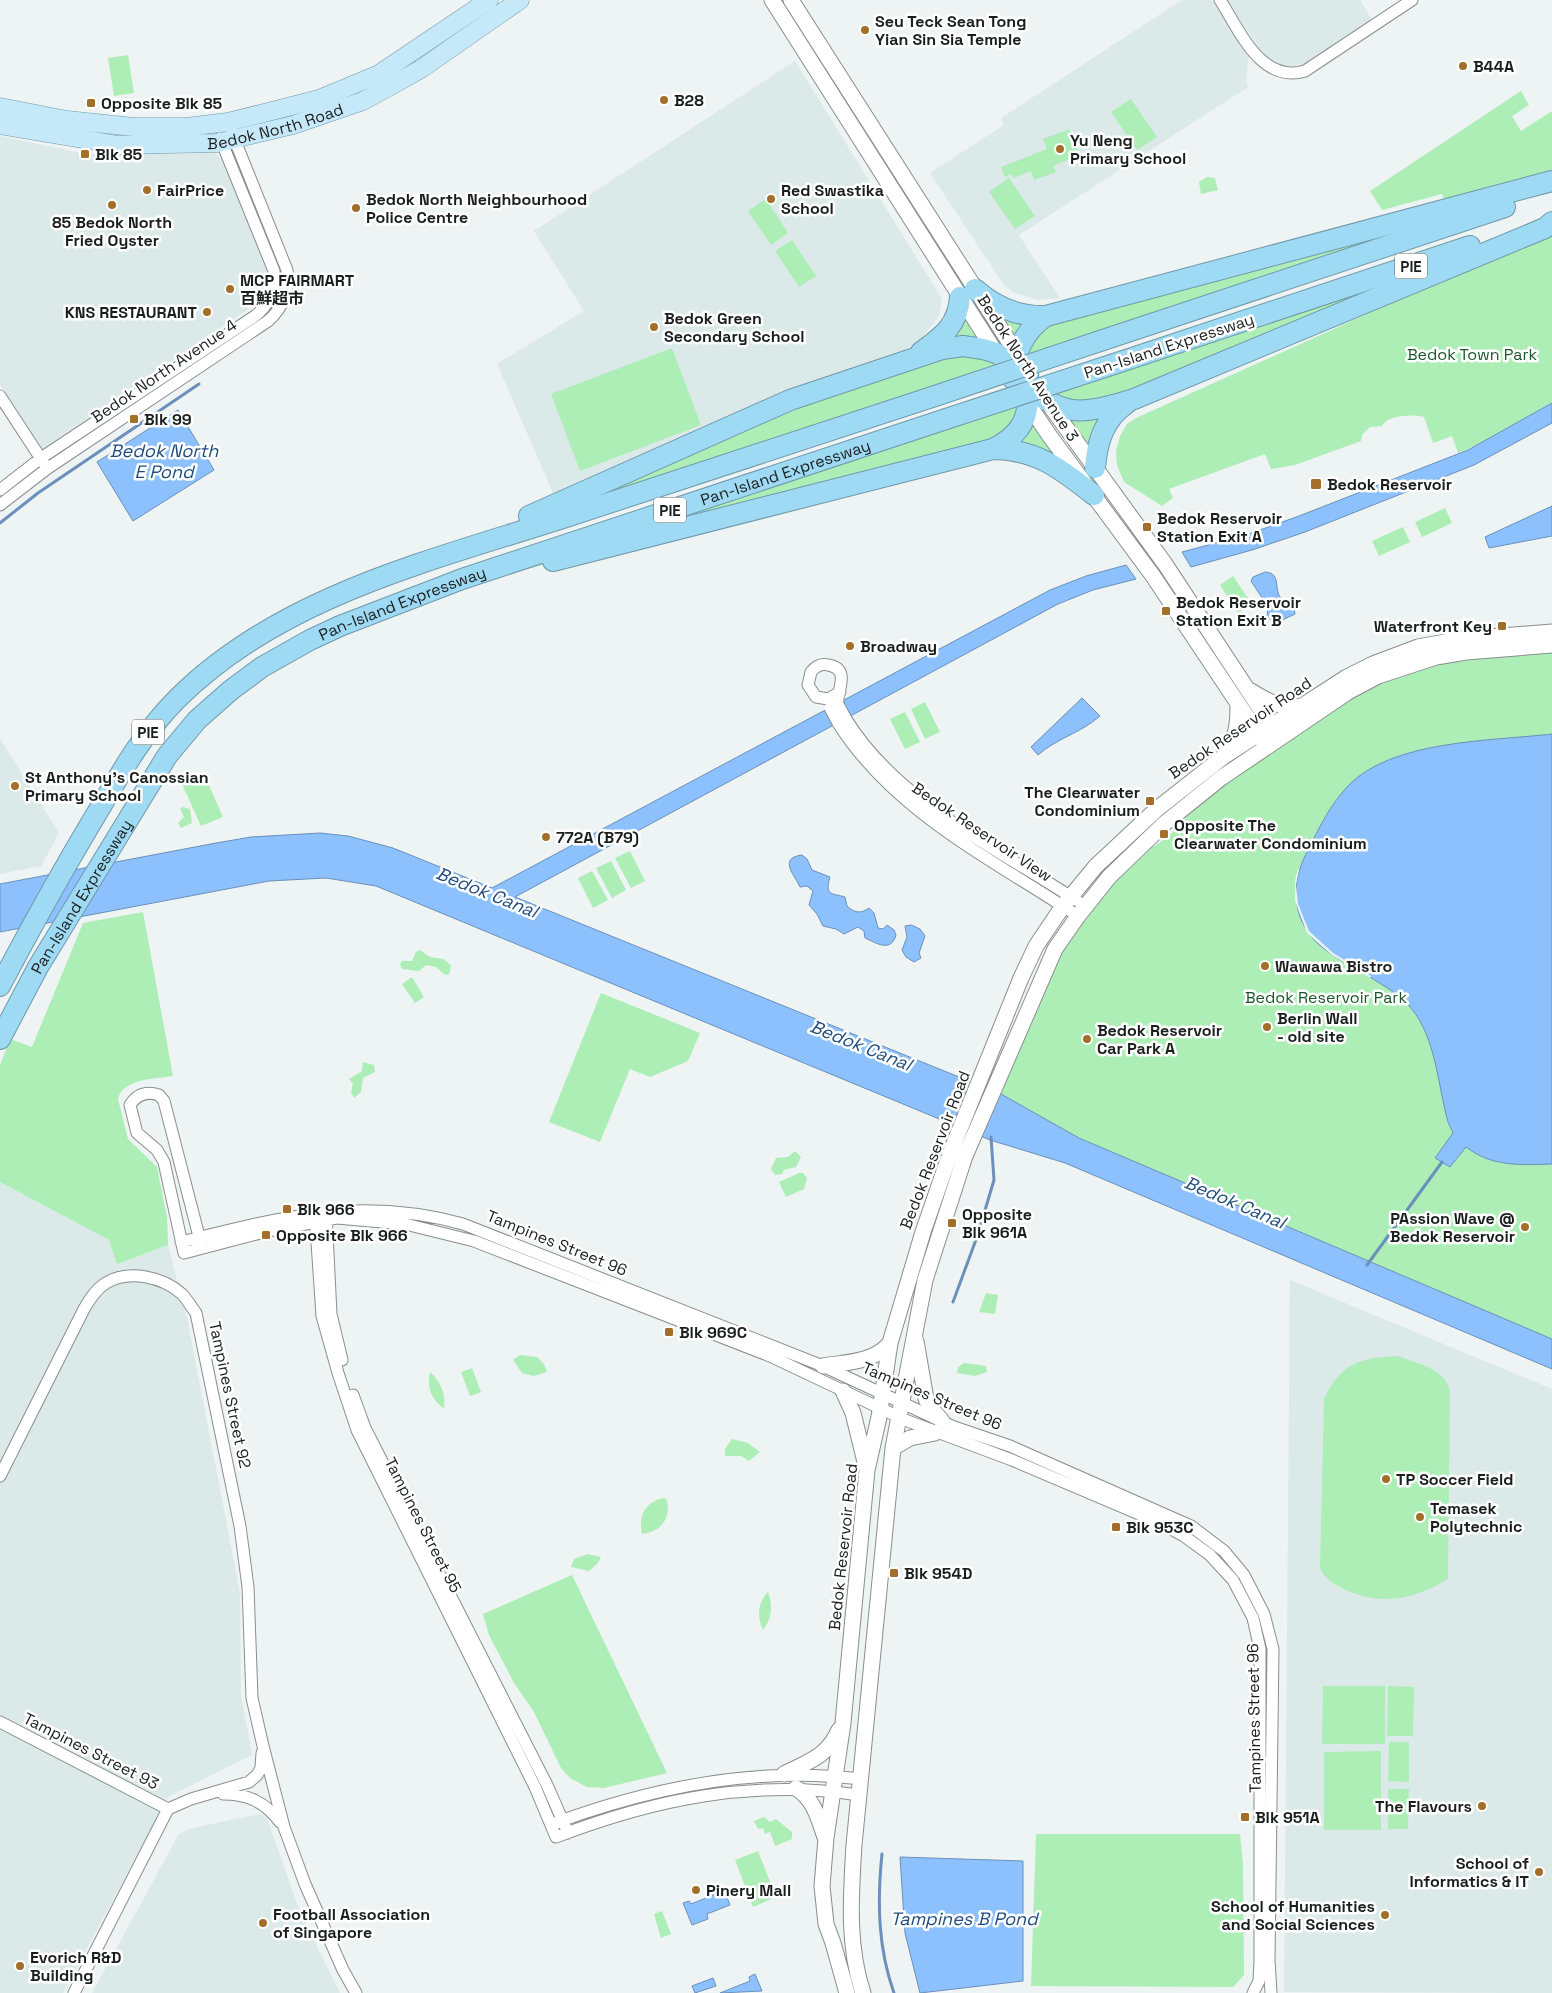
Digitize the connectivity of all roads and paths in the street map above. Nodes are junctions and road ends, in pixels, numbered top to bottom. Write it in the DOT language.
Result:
graph roads {
  1 [pos="489,0"];
  2 [pos="520,0"];
  3 [pos="772,0"];
  4 [pos="791,0"];
  5 [pos="1220,0"];
  6 [pos="1412,0"];
  7 [pos="319,98"];
  8 [pos="0,107"];
  9 [pos="334,112"];
  10 [pos="222,123"];
  11 [pos="0,125"];
  12 [pos="228,140"];
  13 [pos="1552,181"];
  14 [pos="1552,190"];
  15 [pos="1552,218"];
  16 [pos="1552,222"];
  17 [pos="968,293"];
  18 [pos="1046,316"];
  19 [pos="911,358"];
  20 [pos="1021,377"];
  21 [pos="0,396"];
  22 [pos="1134,399"];
  23 [pos="0,410"];
  24 [pos="993,449"];
  25 [pos="41,465"];
  26 [pos="1095,468"];
  27 [pos="0,490"];
  28 [pos="1094,495"];
  29 [pos="0,505"];
  30 [pos="491,539"];
  31 [pos="394,604"];
  32 [pos="1552,632"];
  33 [pos="1552,645"];
  34 [pos="1246,688"];
  35 [pos="840,692"];
  36 [pos="819,698"];
  37 [pos="1238,704"];
  38 [pos="834,706"];
  39 [pos="1301,706"];
  40 [pos="1271,725"];
  41 [pos="1258,734"];
  42 [pos="1273,742"];
  43 [pos="1223,757"];
  44 [pos="1067,901"];
  45 [pos="1081,911"];
  46 [pos="0,986"];
  47 [pos="0,1039"];
  48 [pos="958,1154"];
  49 [pos="321,1216"];
  50 [pos="201,1242"];
  51 [pos="915,1332"];
  52 [pos="890,1343"];
  53 [pos="823,1366"];
  54 [pos="842,1391"];
  55 [pos="881,1400"];
  56 [pos="900,1410"];
  57 [pos="938,1427"];
  58 [pos="893,1448"];
  59 [pos="867,1470"];
  60 [pos="0,1476"];
  61 [pos="0,1722"];
  62 [pos="843,1724"];
  63 [pos="263,1746"];
  64 [pos="784,1774"];
  65 [pos="836,1776"];
  66 [pos="862,1779"];
  67 [pos="796,1788"];
  68 [pos="833,1791"];
  69 [pos="211,1794"];
  70 [pos="859,1794"];
  71 [pos="168,1809"];
  72 [pos="556,1823"];
  73 [pos="284,1827"];
  74 [pos="568,1833"];
  75 [pos="826,1838"];
  76 [pos="74,1993"];
  77 [pos="356,1993"];
  78 [pos="847,1993"];
  79 [pos="863,1993"];
  80 [pos="1253,1993"];
  81 [pos="1271,1993"];
  1 -- 7 [label="main road, Bedok North Road"];
  2 -- 9 [label="main road, Bedok North Road"];
  3 -- 17 [label="main road, Bedok North Avenue 3"];
  4 -- 17 [label="main road, Bedok North Avenue 3"];
  5 -- 6 [label="street"];
  7 -- 9 [label="main road"];
  7 -- 10 [label="main road, Bedok North Road"];
  8 -- 10 [label="main road, Bedok North Road"];
  9 -- 12 [label="main road, Bedok North Road"];
  10 -- 12 [label="street, Bedok North Avenue 4"];
  11 -- 12 [label="main road, Bedok North Road"];
  12 -- 25 [label="street, Bedok North Avenue 4"];
  13 -- 18 [label="highway"];
  14 -- 30 [label="highway, Pan-Island Expressway / PIE, bridge"];
  15 -- 31 [label="highway, Pan-Island Expressway / PIE, bridge"];
  16 -- 22 [label="highway"];
  17 -- 18 [label="highway"];
  17 -- 19 [label="highway"];
  17 -- 20 [label="main road, Bedok North Avenue 3"];
  18 -- 20 [label="highway"];
  19 -- 20 [label="highway"];
  19 -- 30 [label="highway"];
  20 -- 22 [label="highway"];
  20 -- 24 [label="highway"];
  20 -- 26 [label="main road, Bedok North Avenue 3"];
  20 -- 28 [label="main road, Bedok North Avenue 3"];
  21 -- 25 [label="street"];
  22 -- 26 [label="highway"];
  23 -- 25 [label="street"];
  24 -- 28 [label="highway"];
  24 -- 31 [label="highway"];
  25 -- 27 [label="street, Bedok North Avenue 4"];
  25 -- 29 [label="street, Bedok North Avenue 4"];
  26 -- 34 [label="main road, Bedok North Avenue 3"];
  28 -- 37 [label="main road, Bedok North Avenue 3"];
  30 -- 46 [label="highway, Pan-Island Expressway / PIE"];
  31 -- 47 [label="highway, Pan-Island Expressway / PIE"];
  32 -- 39 [label="main road, Bedok Reservoir Road"];
  33 -- 42 [label="main road, Bedok Reservoir Road"];
  34 -- 39 [label="main road"];
  34 -- 40 [label="main road, Bedok North Avenue 3"];
  35 -- 36 [label="street"];
  35 -- 36 [label="street, Bedok Reservoir View"];
  35 -- 38 [label="street, Bedok Reservoir View"];
  36 -- 38 [label="street, Bedok Reservoir View"];
  37 -- 41 [label="main road, Bedok North Avenue 3"];
  37 -- 43 [label="main road"];
  38 -- 44 [label="street, Bedok Reservoir View, bridge"];
  39 -- 40 [label="main road, Bedok Reservoir Road"];
  40 -- 41 [label="main road, Bedok Reservoir Road"];
  40 -- 42 [label="main road, Bedok North Avenue 3"];
  41 -- 42 [label="main road, Bedok North Avenue 3"];
  41 -- 43 [label="main road, Bedok Reservoir Road"];
  42 -- 45 [label="main road, Bedok Reservoir Road"];
  43 -- 44 [label="main road, Bedok Reservoir Road"];
  44 -- 45 [label="street, Bedok Reservoir View"];
  44 -- 48 [label="main road, Bedok Reservoir Road"];
  45 -- 48 [label="main road, Bedok Reservoir Road"];
  48 -- 51 [label="main road, Bedok Reservoir Road"];
  48 -- 52 [label="main road, Bedok Reservoir Road"];
  49 -- 50 [label="street, Tampines Street 96"];
  49 -- 53 [label="street, Tampines Street 96"];
  49 -- 54 [label="street, Tampines Street 96"];
  49 -- 72 [label="street, Tampines Street 95"];
  50 -- 50 [label="street, Tampines Street 96"];
  51 -- 56 [label="main road, Bedok Reservoir Road"];
  51 -- 57 [label="main road"];
  52 -- 53 [label="main road"];
  52 -- 55 [label="main road, Bedok Reservoir Road"];
  53 -- 55 [label="street, Tampines Street 96"];
  54 -- 55 [label="street, Tampines Street 96"];
  54 -- 59 [label="main road"];
  55 -- 56 [label="street, Tampines Street 96"];
  55 -- 59 [label="main road, Bedok Reservoir Road"];
  56 -- 57 [label="street, Tampines Street 96"];
  56 -- 58 [label="main road, Bedok Reservoir Road"];
  57 -- 58 [label="main road"];
  57 -- 80 [label="street, Tampines Street 96"];
  57 -- 81 [label="street, Tampines Street 96"];
  58 -- 66 [label="main road, Bedok Reservoir Road"];
  59 -- 62 [label="main road, Bedok Reservoir Road"];
  60 -- 63 [label="street, Tampines Street 92"];
  61 -- 71 [label="street, Tampines Street 93"];
  62 -- 64 [label="main road"];
  62 -- 65 [label="main road, Bedok Reservoir Road"];
  63 -- 69 [label="street, Tampines Street 92"];
  63 -- 73 [label="street, Tampines Street 92"];
  64 -- 65 [label="street"];
  64 -- 72 [label="street"];
  65 -- 66 [label="street"];
  65 -- 68 [label="main road, Bedok Reservoir Road"];
  66 -- 70 [label="main road, Bedok Reservoir Road"];
  67 -- 68 [label="street"];
  67 -- 74 [label="street"];
  67 -- 75 [label="main road"];
  68 -- 70 [label="street"];
  68 -- 75 [label="main road, Bedok Reservoir Road"];
  69 -- 71 [label="street, Tampines Street 92"];
  69 -- 73 [label="street, Tampines Street 92"];
  70 -- 79 [label="main road, Bedok Reservoir Road"];
  71 -- 76 [label="street"];
  72 -- 74 [label="street, Tampines Street 95"];
  72 -- 74 [label="street, Tampines Street 95"];
  73 -- 77 [label="street, Tampines Street 92"];
  75 -- 78 [label="main road, Bedok Reservoir Road"];
}
